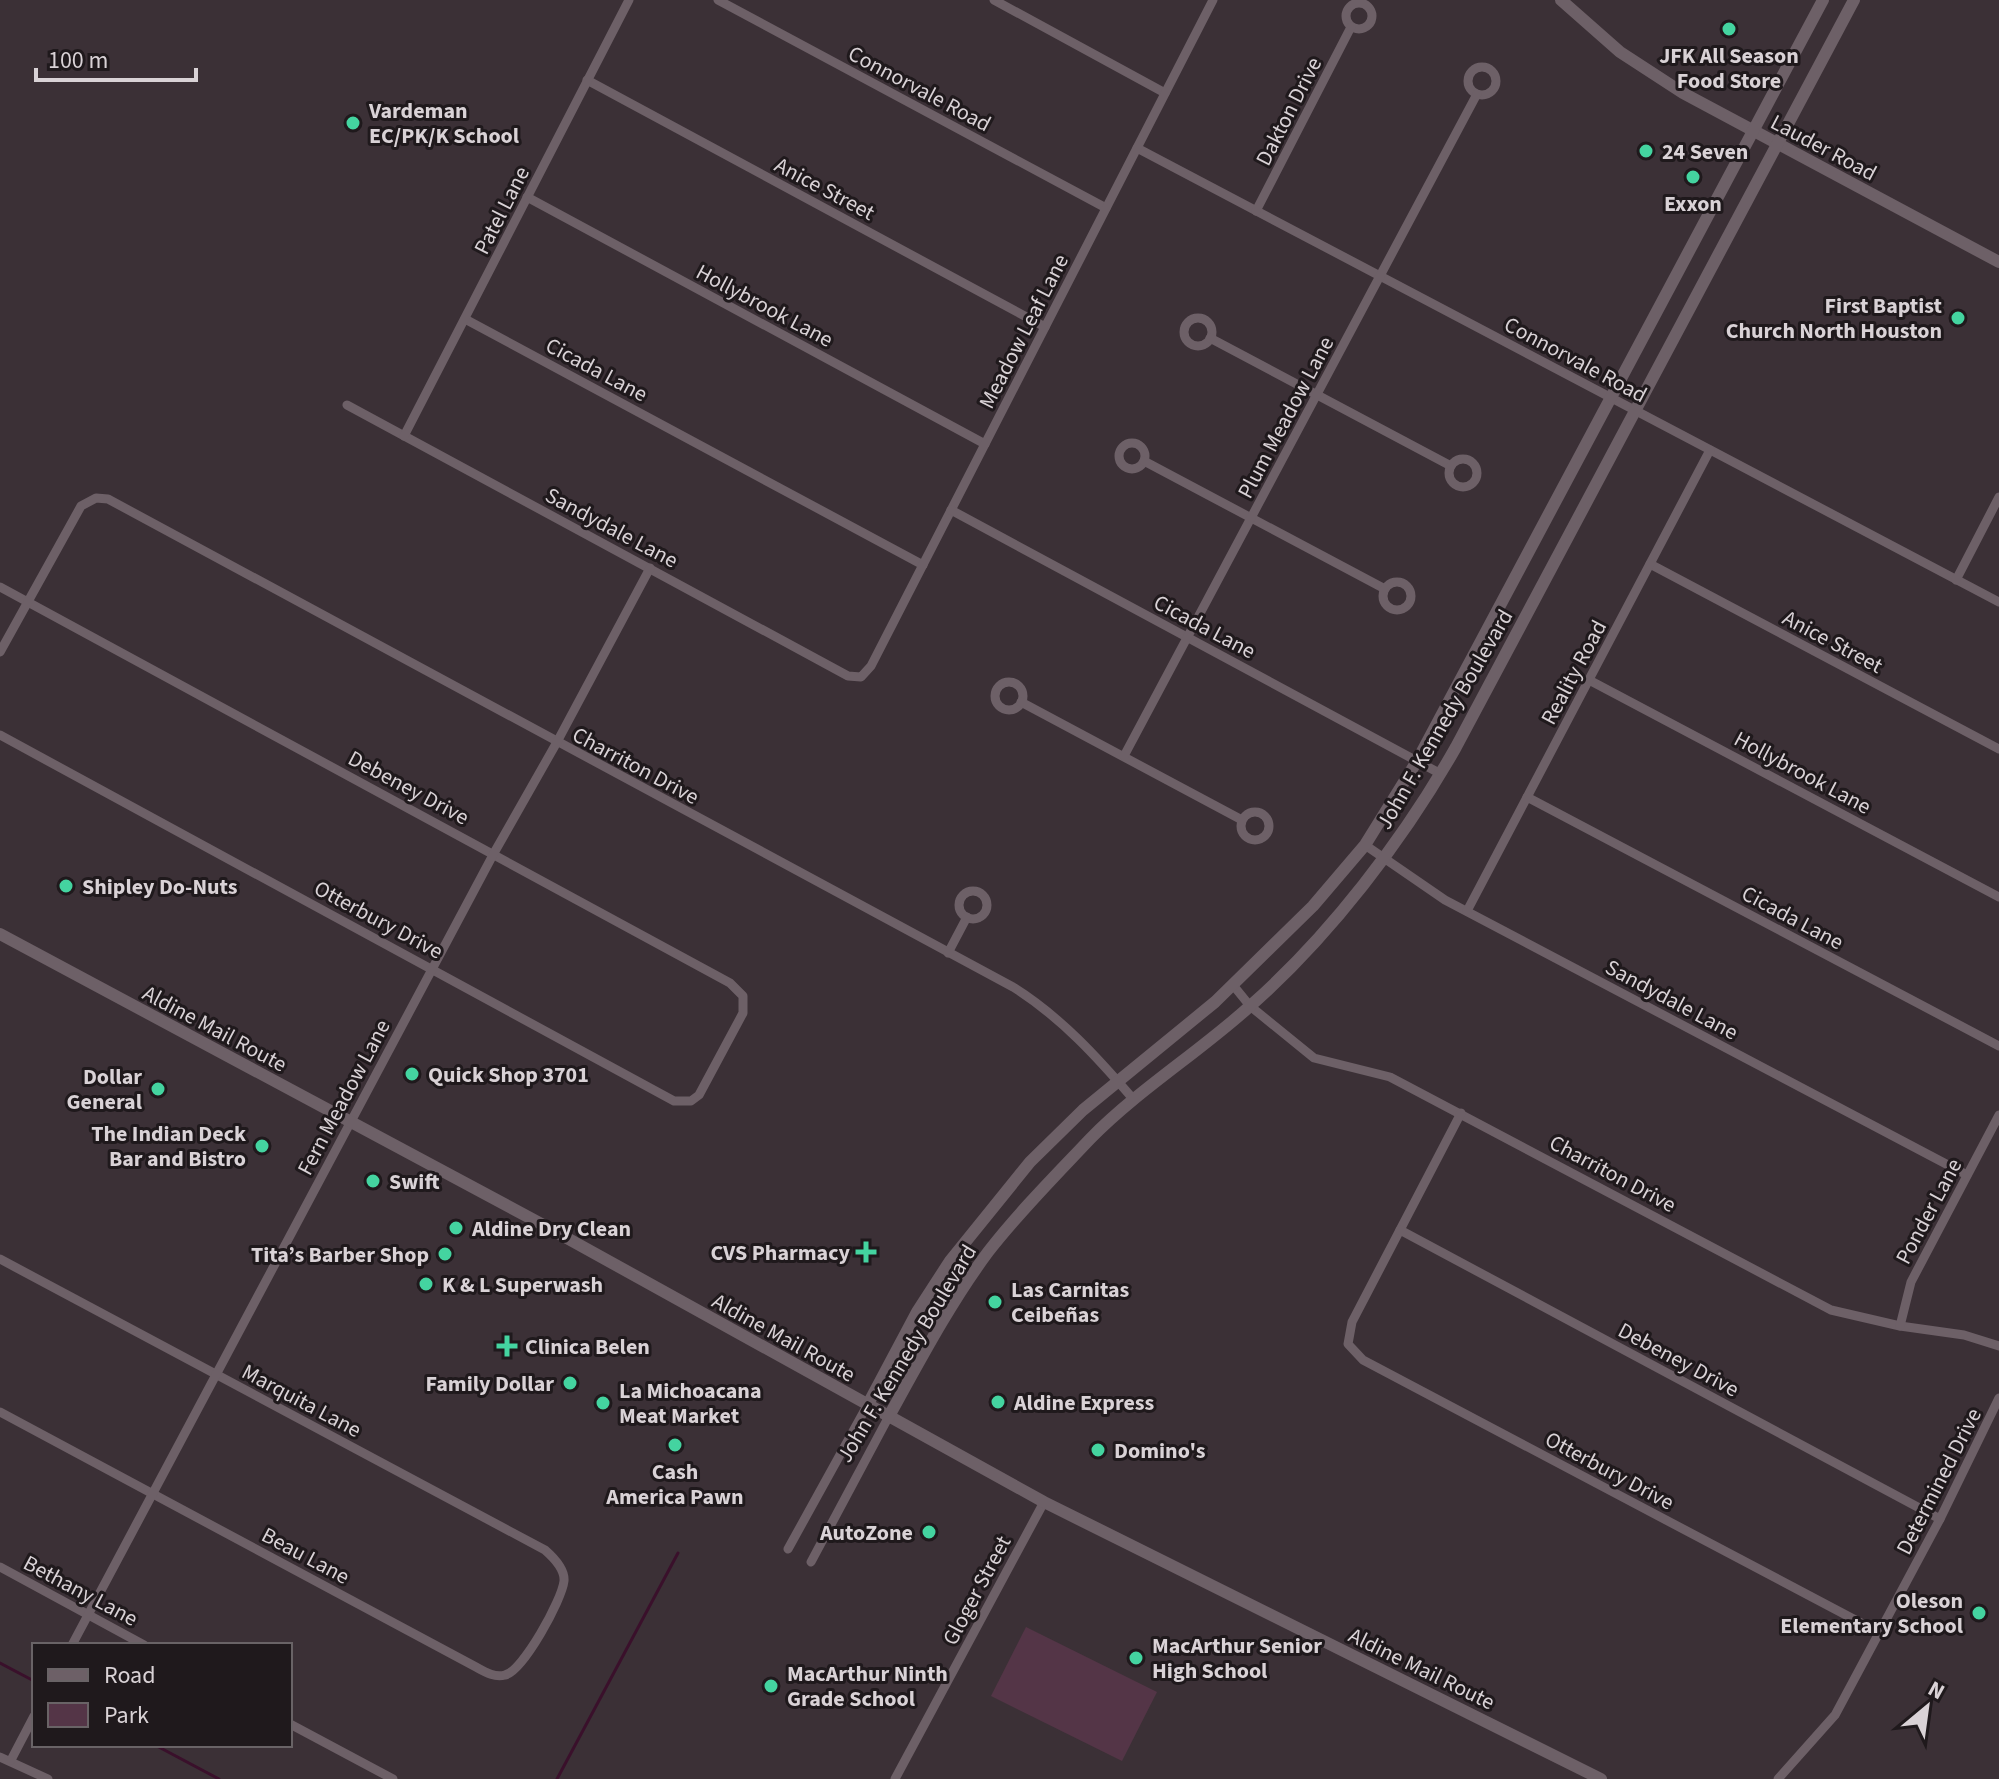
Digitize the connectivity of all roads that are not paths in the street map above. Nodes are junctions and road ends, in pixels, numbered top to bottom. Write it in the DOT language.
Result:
graph roads {
  1 [pos="629,0"];
  2 [pos="718,0"];
  3 [pos="994,0"];
  4 [pos="1213,0"];
  5 [pos="1561,0"];
  6 [pos="1823,0"];
  7 [pos="1854,0"];
  8 [pos="1351,27"];
  9 [pos="587,80"];
  10 [pos="1165,93"];
  11 [pos="1477,94"];
  12 [pos="1752,131"];
  13 [pos="1777,144"];
  14 [pos="1137,148"];
  15 [pos="527,197"];
  16 [pos="1106,208"];
  17 [pos="1256,211"];
  18 [pos="1999,262"];
  19 [pos="1379,276"];
  20 [pos="465,319"];
  21 [pos="1045,327"];
  22 [pos="1210,338"];
  23 [pos="1317,395"];
  24 [pos="1612,398"];
  25 [pos="347,405"];
  26 [pos="1635,411"];
  27 [pos="404,436"];
  28 [pos="985,444"];
  29 [pos="1710,450"];
  30 [pos="1144,461"];
  31 [pos="1451,466"];
  32 [pos="1999,497"];
  33 [pos="951,510"];
  34 [pos="1251,518"];
  35 [pos="1650,564"];
  36 [pos="923,565"];
  37 [pos="650,568"];
  38 [pos="1956,580"];
  39 [pos="0,587"];
  40 [pos="1385,589"];
  41 [pos="28,602"];
  42 [pos="1999,602"];
  43 [pos="1188,637"];
  44 [pos="0,652"];
  45 [pos="861,677"];
  46 [pos="1589,680"];
  47 [pos="1021,702"];
  48 [pos="0,735"];
  49 [pos="557,742"];
  50 [pos="1999,749"];
  51 [pos="1124,756"];
  52 [pos="1417,761"];
  53 [pos="1441,774"];
  54 [pos="1527,797"];
  55 [pos="1242,820"];
  56 [pos="1365,845"];
  57 [pos="494,853"];
  58 [pos="1384,859"];
  59 [pos="1999,897"];
  60 [pos="1467,911"];
  61 [pos="967,917"];
  62 [pos="0,934"];
  63 [pos="948,953"];
  64 [pos="433,968"];
  65 [pos="1233,985"];
  66 [pos="1250,1006"];
  67 [pos="1999,1046"];
  68 [pos="723,1053"];
  69 [pos="1117,1081"];
  70 [pos="1134,1100"];
  71 [pos="1461,1113"];
  72 [pos="1999,1115"];
  73 [pos="350,1123"];
  74 [pos="1967,1175"];
  75 [pos="1400,1230"];
  76 [pos="973,1232"];
  77 [pos="991,1248"];
  78 [pos="0,1259"];
  79 [pos="1900,1326"];
  80 [pos="1999,1346"];
  81 [pos="216,1375"];
  82 [pos="1999,1398"];
  83 [pos="867,1406"];
  84 [pos="0,1412"];
  85 [pos="888,1418"];
  86 [pos="153,1493"];
  87 [pos="1044,1502"];
  88 [pos="1940,1519"];
  89 [pos="788,1549"];
  90 [pos="811,1562"];
  91 [pos="0,1567"];
  92 [pos="561,1592"];
  93 [pos="88,1615"];
  94 [pos="1880,1633"];
  95 [pos="73,1643"];
  96 [pos="140,1643"];
  97 [pos="32,1720"];
  98 [pos="292,1725"];
  99 [pos="0,1757"];
  100 [pos="11,1760"];
  101 [pos="48,1779"];
  102 [pos="393,1779"];
  103 [pos="895,1779"];
  104 [pos="1601,1779"];
  105 [pos="1778,1779"];
  1 -- 9 [label="street, Patel Lane"];
  2 -- 16 [label="street, Connorvale Road"];
  3 -- 10 [label="street"];
  4 -- 10 [label="street, Meadow Leaf Lane"];
  5 -- 12 [label="main road, Lauder Road"];
  6 -- 12 [label="main road, John F. Kennedy Boulevard"];
  7 -- 13 [label="main road, John F. Kennedy Boulevard"];
  8 -- 17 [label="street, Dakton Drive"];
  9 -- 15 [label="street, Patel Lane"];
  9 -- 21 [label="street, Anice Street"];
  10 -- 14 [label="street, Meadow Leaf Lane"];
  11 -- 19 [label="street, Plum Meadow Lane"];
  12 -- 13 [label="main road, Lauder Road"];
  12 -- 24 [label="main road, John F. Kennedy Boulevard"];
  13 -- 18 [label="main road, Lauder Road"];
  13 -- 26 [label="main road, John F. Kennedy Boulevard"];
  14 -- 16 [label="street, Meadow Leaf Lane"];
  14 -- 17 [label="street, Connorvale Road"];
  15 -- 20 [label="street, Patel Lane"];
  15 -- 28 [label="street, Hollybrook Lane"];
  16 -- 21 [label="street, Meadow Leaf Lane"];
  17 -- 19 [label="street, Connorvale Road"];
  19 -- 23 [label="street, Plum Meadow Lane"];
  19 -- 24 [label="street, Connorvale Road"];
  20 -- 27 [label="street, Patel Lane"];
  20 -- 36 [label="street, Cicada Lane"];
  21 -- 28 [label="street, Meadow Leaf Lane"];
  22 -- 23 [label="street"];
  23 -- 31 [label="street"];
  23 -- 34 [label="street, Plum Meadow Lane"];
  24 -- 26 [label="street, Connorvale Road"];
  24 -- 52 [label="main road, John F. Kennedy Boulevard"];
  25 -- 27 [label="street, Sandydale Lane"];
  26 -- 29 [label="street, Connorvale Road"];
  26 -- 53 [label="main road, John F. Kennedy Boulevard"];
  27 -- 37 [label="street, Sandydale Lane"];
  28 -- 33 [label="street, Meadow Leaf Lane"];
  29 -- 35 [label="street, Reality Road"];
  29 -- 38 [label="street, Connorvale Road"];
  30 -- 34 [label="street"];
  32 -- 38 [label="street"];
  33 -- 36 [label="street, Meadow Leaf Lane"];
  33 -- 43 [label="street, Cicada Lane"];
  34 -- 40 [label="street"];
  34 -- 43 [label="street, Plum Meadow Lane"];
  35 -- 46 [label="street, Reality Road"];
  35 -- 50 [label="street, Anice Street"];
  36 -- 45 [label="street, Meadow Leaf Lane"];
  37 -- 45 [label="street, Sandydale Lane"];
  37 -- 49 [label="street, Fern Meadow Lane"];
  38 -- 42 [label="street, Connorvale Road"];
  39 -- 41 [label="street, Debeney Drive"];
  41 -- 44 [label="street"];
  41 -- 49 [label="street, Charriton Drive"];
  41 -- 57 [label="street, Debeney Drive"];
  43 -- 51 [label="street, Plum Meadow Lane"];
  43 -- 52 [label="street, Cicada Lane"];
  46 -- 54 [label="street, Reality Road"];
  46 -- 59 [label="street, Hollybrook Lane"];
  47 -- 51 [label="street"];
  48 -- 64 [label="street, Otterbury Drive"];
  49 -- 57 [label="street, Fern Meadow Lane"];
  49 -- 63 [label="street, Charriton Drive"];
  51 -- 55 [label="street"];
  52 -- 53 [label="street, Cicada Lane"];
  52 -- 56 [label="main road, John F. Kennedy Boulevard"];
  53 -- 58 [label="main road, John F. Kennedy Boulevard"];
  54 -- 60 [label="street, Reality Road"];
  54 -- 67 [label="street, Cicada Lane"];
  56 -- 58 [label="street, Sandydale Lane"];
  56 -- 65 [label="main road, John F. Kennedy Boulevard"];
  57 -- 64 [label="street, Fern Meadow Lane"];
  57 -- 68 [label="street, Debeney Drive"];
  58 -- 60 [label="street, Sandydale Lane"];
  58 -- 66 [label="main road, John F. Kennedy Boulevard"];
  60 -- 74 [label="street, Sandydale Lane"];
  61 -- 63 [label="street"];
  62 -- 73 [label="main road, Aldine Mail Route"];
  63 -- 69 [label="street, Charriton Drive"];
  64 -- 68 [label="street, Otterbury Drive"];
  64 -- 73 [label="street, Fern Meadow Lane"];
  65 -- 66 [label="street, Charriton Drive"];
  65 -- 69 [label="main road, John F. Kennedy Boulevard"];
  66 -- 70 [label="main road, John F. Kennedy Boulevard"];
  66 -- 71 [label="street, Charriton Drive"];
  69 -- 70 [label="street, Charriton Drive"];
  69 -- 76 [label="main road, John F. Kennedy Boulevard"];
  70 -- 77 [label="main road, John F. Kennedy Boulevard"];
  71 -- 75 [label="street"];
  71 -- 79 [label="street, Charriton Drive"];
  72 -- 74 [label="street, Ponder Lane"];
  73 -- 81 [label="street, Fern Meadow Lane"];
  73 -- 83 [label="main road, Aldine Mail Route"];
  74 -- 79 [label="street, Ponder Lane"];
  75 -- 88 [label="street, Debeney Drive"];
  75 -- 94 [label="street, Otterbury Drive"];
  76 -- 77 [label="main road"];
  76 -- 83 [label="main road, John F. Kennedy Boulevard"];
  77 -- 85 [label="main road, John F. Kennedy Boulevard"];
  78 -- 81 [label="street, Marquita Lane"];
  79 -- 80 [label="street, Charriton Drive"];
  81 -- 86 [label="street, Fern Meadow Lane"];
  81 -- 92 [label="street, Marquita Lane"];
  82 -- 88 [label="street, Determined Drive"];
  83 -- 85 [label="main road, Aldine Mail Route"];
  83 -- 89 [label="street, John F. Kennedy Boulevard"];
  84 -- 86 [label="street, Beau Lane"];
  85 -- 87 [label="main road, Aldine Mail Route"];
  85 -- 90 [label="street, John F. Kennedy Boulevard"];
  86 -- 92 [label="street, Beau Lane"];
  86 -- 93 [label="street, Fern Meadow Lane"];
  87 -- 103 [label="street, Gloger Street"];
  87 -- 104 [label="main road, Aldine Mail Route"];
  88 -- 94 [label="street, Determined Drive"];
  91 -- 93 [label="street, Bethany Lane"];
  93 -- 95 [label="street, Fern Meadow Lane"];
  93 -- 96 [label="street, Bethany Lane"];
  94 -- 105 [label="street, Determined Drive"];
  97 -- 100 [label="street"];
  98 -- 102 [label="street"];
  99 -- 100 [label="street"];
  100 -- 101 [label="street"];
}
